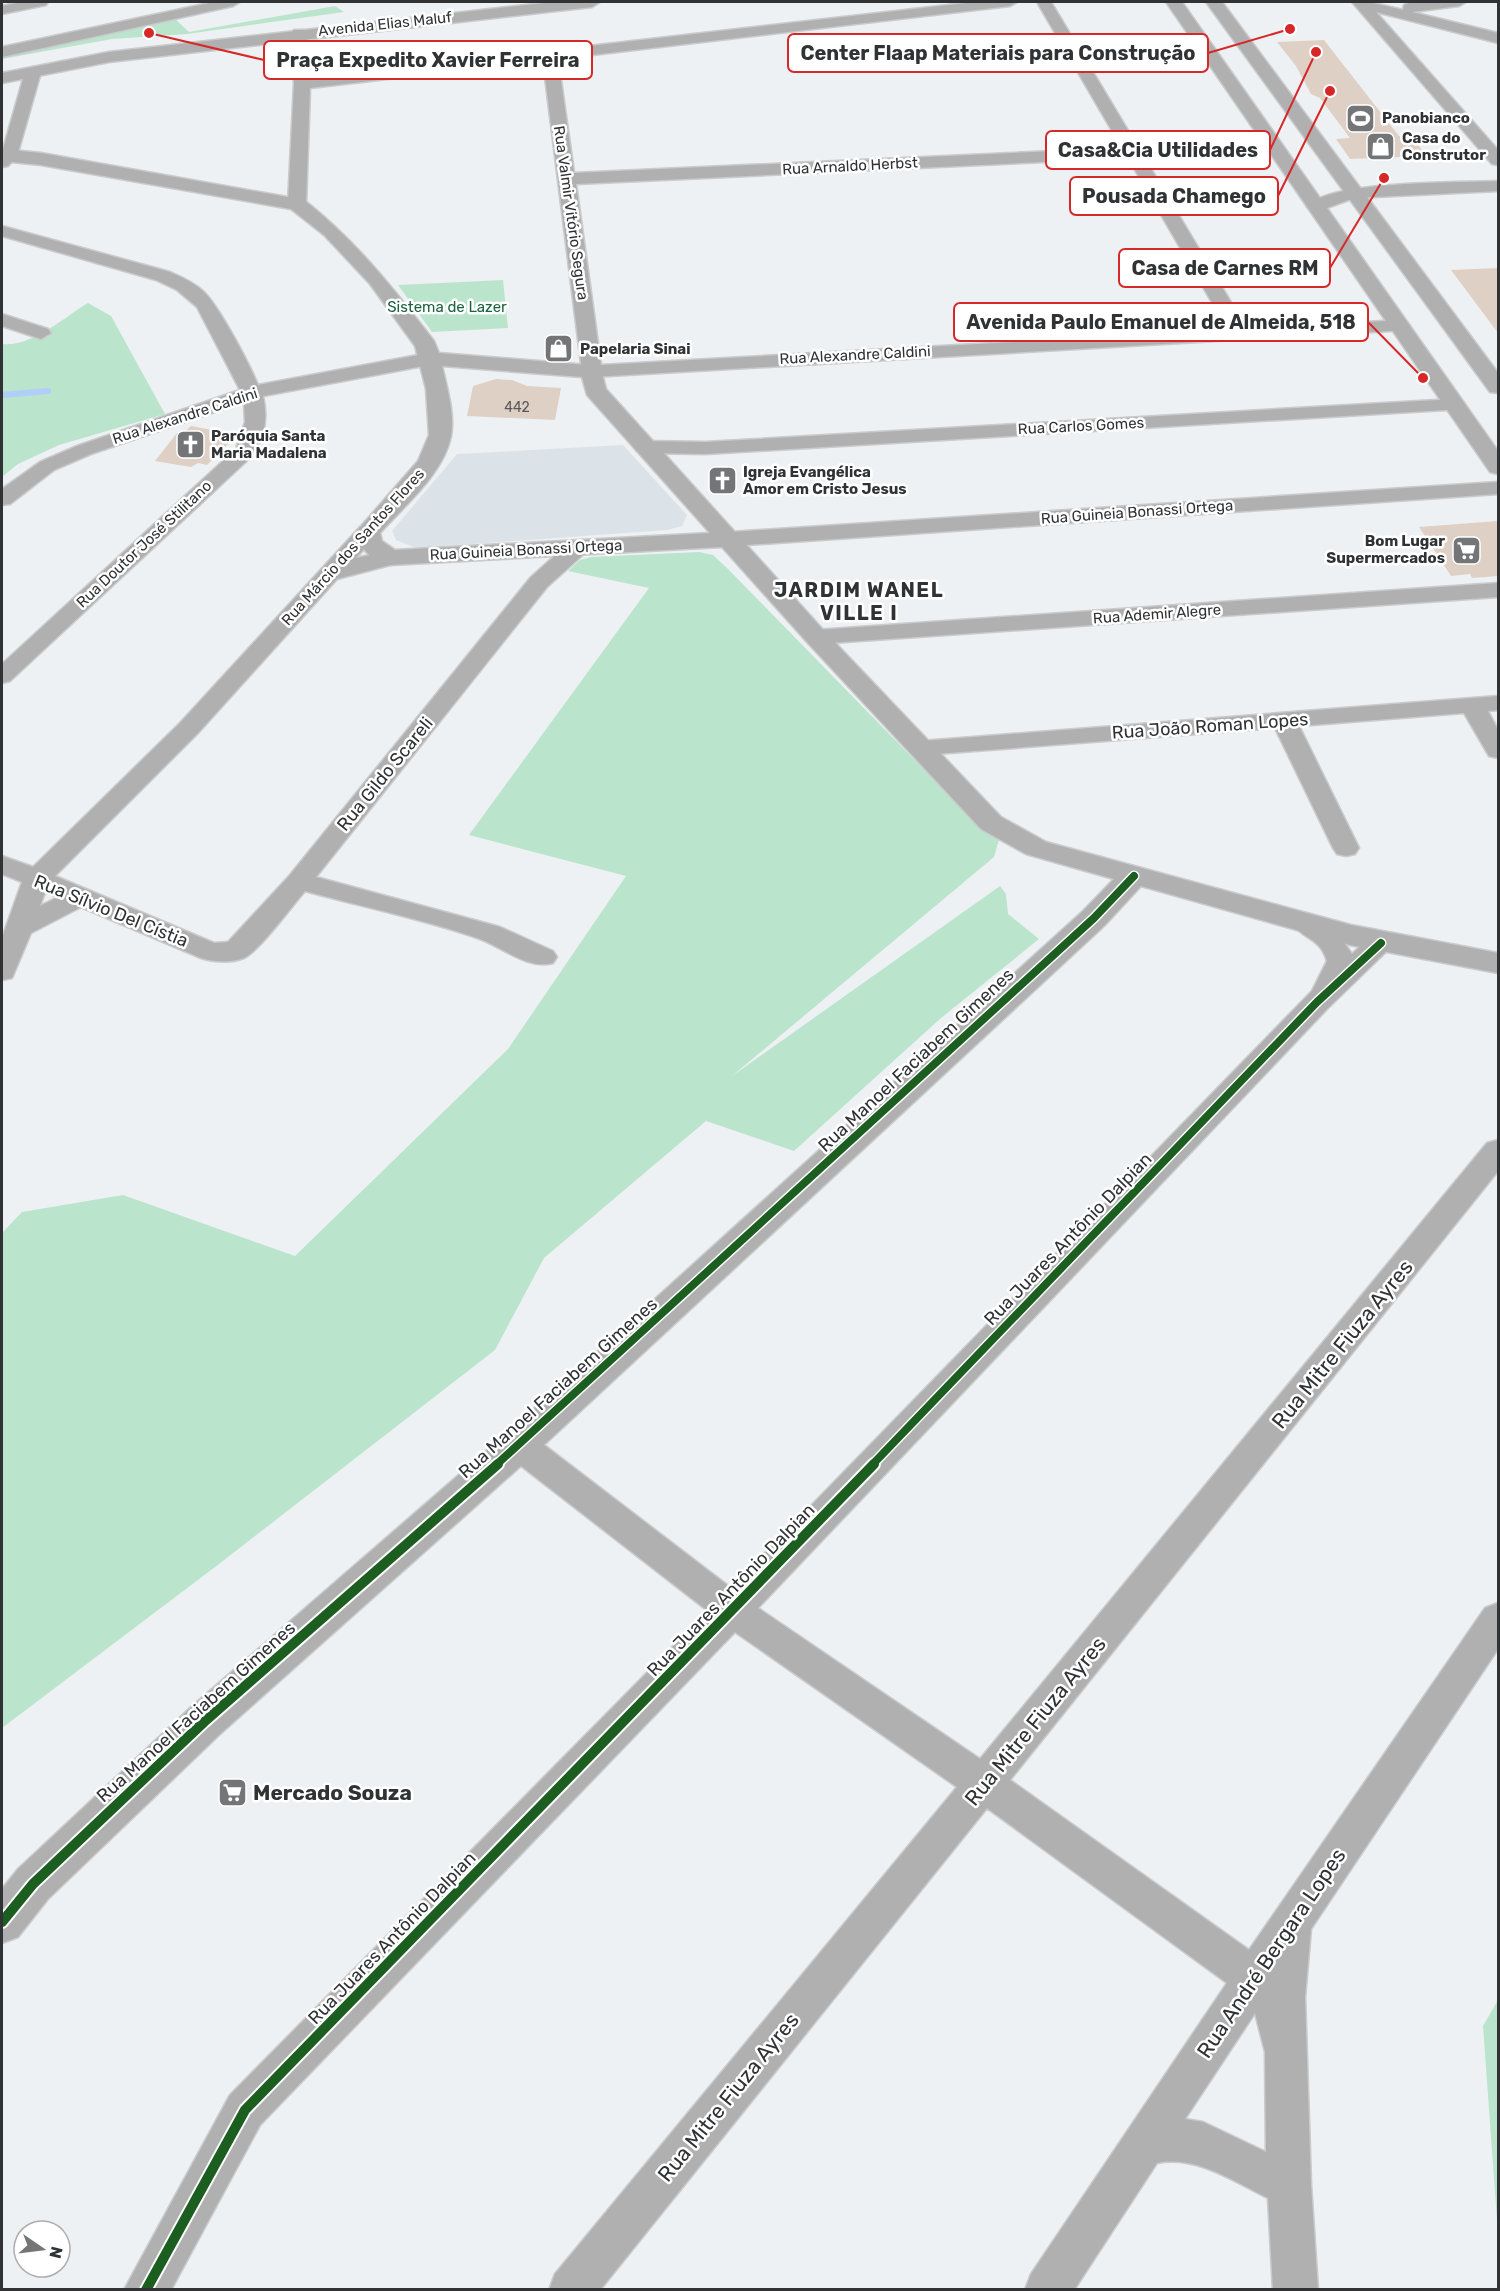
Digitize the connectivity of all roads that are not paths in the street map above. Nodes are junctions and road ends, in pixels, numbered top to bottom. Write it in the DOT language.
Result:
graph roads {
  1 [pos="41,2"];
  2 [pos="234,2"];
  3 [pos="518,2"];
  4 [pos="592,2"];
  5 [pos="1010,2"];
  6 [pos="1044,2"];
  7 [pos="1174,2"];
  8 [pos="1214,2"];
  9 [pos="1459,2"];
  10 [pos="1360,3"];
  11 [pos="2,10"];
  12 [pos="1392,11"];
  13 [pos="1427,19"];
  14 [pos="275,28"];
  15 [pos="1382,28"];
  16 [pos="299,33"];
  17 [pos="1498,38"];
  18 [pos="2,52"];
  19 [pos="550,55"];
  20 [pos="2,66"];
  21 [pos="33,72"];
  22 [pos="2,78"];
  23 [pos="302,84"];
  24 [pos="1489,126"];
  25 [pos="1470,128"];
  26 [pos="1133,153"];
  27 [pos="4,158"];
  28 [pos="1498,160"];
  29 [pos="566,179"];
  30 [pos="1498,186"];
  31 [pos="1354,193"];
  32 [pos="1316,207"];
  33 [pos="305,210"];
  34 [pos="2,231"];
  35 [pos="2,320"];
  36 [pos="1400,326"];
  37 [pos="41,333"];
  38 [pos="1240,334"];
  39 [pos="429,359"];
  40 [pos="489,362"];
  41 [pos="592,371"];
  42 [pos="1498,387"];
  43 [pos="436,388"];
  44 [pos="253,392"];
  45 [pos="1455,405"];
  46 [pos="644,447"];
  47 [pos="706,448"];
  48 [pos="1498,467"];
  49 [pos="668,473"];
  50 [pos="1498,488"];
  51 [pos="2,499"];
  52 [pos="706,513"];
  53 [pos="368,532"];
  54 [pos="776,536"];
  55 [pos="730,539"];
  56 [pos="662,543"];
  57 [pos="578,548"];
  58 [pos="518,551"];
  59 [pos="390,558"];
  60 [pos="756,568"];
  61 [pos="326,577"];
  62 [pos="539,582"];
  63 [pos="1498,590"];
  64 [pos="816,637"];
  65 [pos="2,676"];
  66 [pos="1498,703"];
  67 [pos="1472,705"];
  68 [pos="1284,720"];
  69 [pos="922,748"];
  70 [pos="1498,751"];
  71 [pos="1036,848"];
  72 [pos="1346,848"];
  73 [pos="2,864"];
  74 [pos="1134,876"];
  75 [pos="36,880"];
  76 [pos="299,881"];
  77 [pos="78,898"];
  78 [pos="1094,918"];
  79 [pos="19,928"];
  80 [pos="1381,943"];
  81 [pos="1345,948"];
  82 [pos="222,954"];
  83 [pos="543,957"];
  84 [pos="1498,963"];
  85 [pos="2,971"];
  86 [pos="1317,1002"];
  87 [pos="1498,1151"];
  88 [pos="519,1445"];
  89 [pos="734,1610"];
  90 [pos="1498,1619"];
  91 [pos="983,1784"];
  92 [pos="17,1897"];
  93 [pos="1292,1921"];
  94 [pos="2,1922"];
  95 [pos="1254,1978"];
  96 [pos="1285,2051"];
  97 [pos="1144,2144"];
  98 [pos="1289,2185"];
  99 [pos="146,2289"];
  100 [pos="571,2289"];
  101 [pos="1047,2289"];
  102 [pos="1296,2289"];
  1 -- 11 [label="street"];
  2 -- 18 [label="street"];
  3 -- 14 [label="main road, Avenida Elias Maluf"];
  4 -- 16 [label="main road, Avenida Elias Maluf"];
  5 -- 19 [label="street"];
  6 -- 26 [label="street"];
  7 -- 32 [label="main road"];
  8 -- 31 [label="main road"];
  9 -- 12 [label="street"];
  10 -- 12 [label="street"];
  10 -- 15 [label="street"];
  12 -- 13 [label="street"];
  13 -- 15 [label="street"];
  13 -- 17 [label="street"];
  14 -- 16 [label="main road"];
  14 -- 20 [label="main road, Avenida Elias Maluf"];
  15 -- 25 [label="street"];
  16 -- 21 [label="main road, Avenida Elias Maluf"];
  16 -- 23 [label="street"];
  19 -- 23 [label="street"];
  19 -- 29 [label="street, Rua Valmir Vitório Segura"];
  21 -- 22 [label="main road, Avenida Elias Maluf"];
  21 -- 27 [label="street"];
  23 -- 33 [label="street"];
  24 -- 25 [label="street"];
  25 -- 28 [label="street"];
  26 -- 29 [label="street, Rua Arnaldo Herbst"];
  26 -- 38 [label="street"];
  27 -- 33 [label="street, Rua Márcio dos Santos Flores"];
  29 -- 41 [label="street, Rua Valmir Vitório Segura"];
  30 -- 31 [label="street"];
  31 -- 32 [label="street"];
  31 -- 42 [label="main road"];
  32 -- 36 [label="main road"];
  33 -- 39 [label="street, Rua Márcio dos Santos Flores"];
  34 -- 44 [label="street, Rua Doutor José Stilitano"];
  35 -- 37 [label="street"];
  36 -- 38 [label="street, Rua Alexandre Caldini"];
  36 -- 45 [label="main road"];
  38 -- 41 [label="street, Rua Alexandre Caldini"];
  39 -- 40 [label="street, Rua Alexandre Caldini"];
  39 -- 43 [label="street, Rua Márcio dos Santos Flores"];
  39 -- 44 [label="street, Rua Alexandre Caldini"];
  40 -- 41 [label="street, Rua Alexandre Caldini"];
  40 -- 43 [label="street, Rua Alexandre Caldini"];
  41 -- 46 [label="street"];
  43 -- 53 [label="street, Rua Márcio dos Santos Flores"];
  44 -- 51 [label="street, Rua Alexandre Caldini"];
  44 -- 65 [label="street, Rua Doutor José Stilitano"];
  45 -- 47 [label="street, Rua Carlos Gomes"];
  45 -- 48 [label="main road"];
  46 -- 47 [label="street, Rua Carlos Gomes"];
  46 -- 49 [label="street"];
  47 -- 49 [label="street, Rua Carlos Gomes"];
  49 -- 52 [label="street"];
  50 -- 54 [label="street, Rua Guineia Bonassi Ortega"];
  52 -- 55 [label="street"];
  52 -- 56 [label="street, Rua Guineia Bonassi Ortega"];
  53 -- 59 [label="street"];
  53 -- 61 [label="street, Rua Márcio dos Santos Flores"];
  54 -- 55 [label="street, Rua Guineia Bonassi Ortega"];
  54 -- 60 [label="street"];
  55 -- 56 [label="street, Rua Guineia Bonassi Ortega"];
  55 -- 60 [label="street"];
  56 -- 57 [label="street, Rua Guineia Bonassi Ortega"];
  57 -- 58 [label="street, Rua Guineia Bonassi Ortega"];
  57 -- 62 [label="street, Rua Gildo Scareli"];
  58 -- 59 [label="street, Rua Guineia Bonassi Ortega"];
  58 -- 62 [label="street"];
  59 -- 61 [label="street, Rua Guineia Bonassi Ortega"];
  60 -- 64 [label="street"];
  61 -- 75 [label="street, Rua Márcio dos Santos Flores"];
  62 -- 76 [label="street, Rua Gildo Scareli"];
  63 -- 64 [label="street, Rua Ademir Alegre"];
  64 -- 69 [label="street"];
  66 -- 67 [label="street, Rua João Roman Lopes"];
  67 -- 68 [label="street, Rua João Roman Lopes"];
  67 -- 70 [label="street"];
  68 -- 69 [label="street, Rua João Roman Lopes"];
  68 -- 72 [label="street"];
  69 -- 71 [label="street"];
  71 -- 74 [label="street"];
  71 -- 78 [label="street"];
  73 -- 75 [label="street, Rua Sílvio Del Cístia"];
  74 -- 78 [label="street, Rua Manoel Faciabem Gimenes"];
  74 -- 81 [label="street"];
  75 -- 77 [label="street, Rua Sílvio Del Cístia"];
  75 -- 79 [label="street, Rua Márcio dos Santos Flores"];
  76 -- 82 [label="street, Rua Gildo Scareli"];
  76 -- 83 [label="street"];
  77 -- 79 [label="street"];
  77 -- 82 [label="street, Rua Sílvio Del Cístia"];
  78 -- 88 [label="street, Rua Manoel Faciabem Gimenes"];
  79 -- 85 [label="street, Rua Márcio dos Santos Flores"];
  80 -- 81 [label="street"];
  80 -- 84 [label="street"];
  80 -- 86 [label="street, Rua Juares Antônio Dalpian"];
  81 -- 86 [label="street, Rua Juares Antônio Dalpian"];
  86 -- 89 [label="street, Rua Juares Antônio Dalpian"];
  87 -- 91 [label="street, Rua Mitre Fiuza Ayres"];
  88 -- 89 [label="street"];
  88 -- 92 [label="street, Rua Manoel Faciabem Gimenes"];
  89 -- 91 [label="street"];
  89 -- 99 [label="street, Rua Juares Antônio Dalpian"];
  90 -- 93 [label="street, Rua André Bergara Lopes"];
  91 -- 95 [label="street"];
  91 -- 100 [label="street, Rua Mitre Fiuza Ayres"];
  92 -- 94 [label="street, Rua Manoel Faciabem Gimenes"];
  93 -- 95 [label="street, Rua André Bergara Lopes"];
  93 -- 96 [label="street"];
  95 -- 96 [label="street"];
  95 -- 97 [label="street, Rua André Bergara Lopes"];
  96 -- 98 [label="street"];
  97 -- 98 [label="street"];
  97 -- 101 [label="street, Rua André Bergara Lopes"];
  98 -- 102 [label="street"];
}
